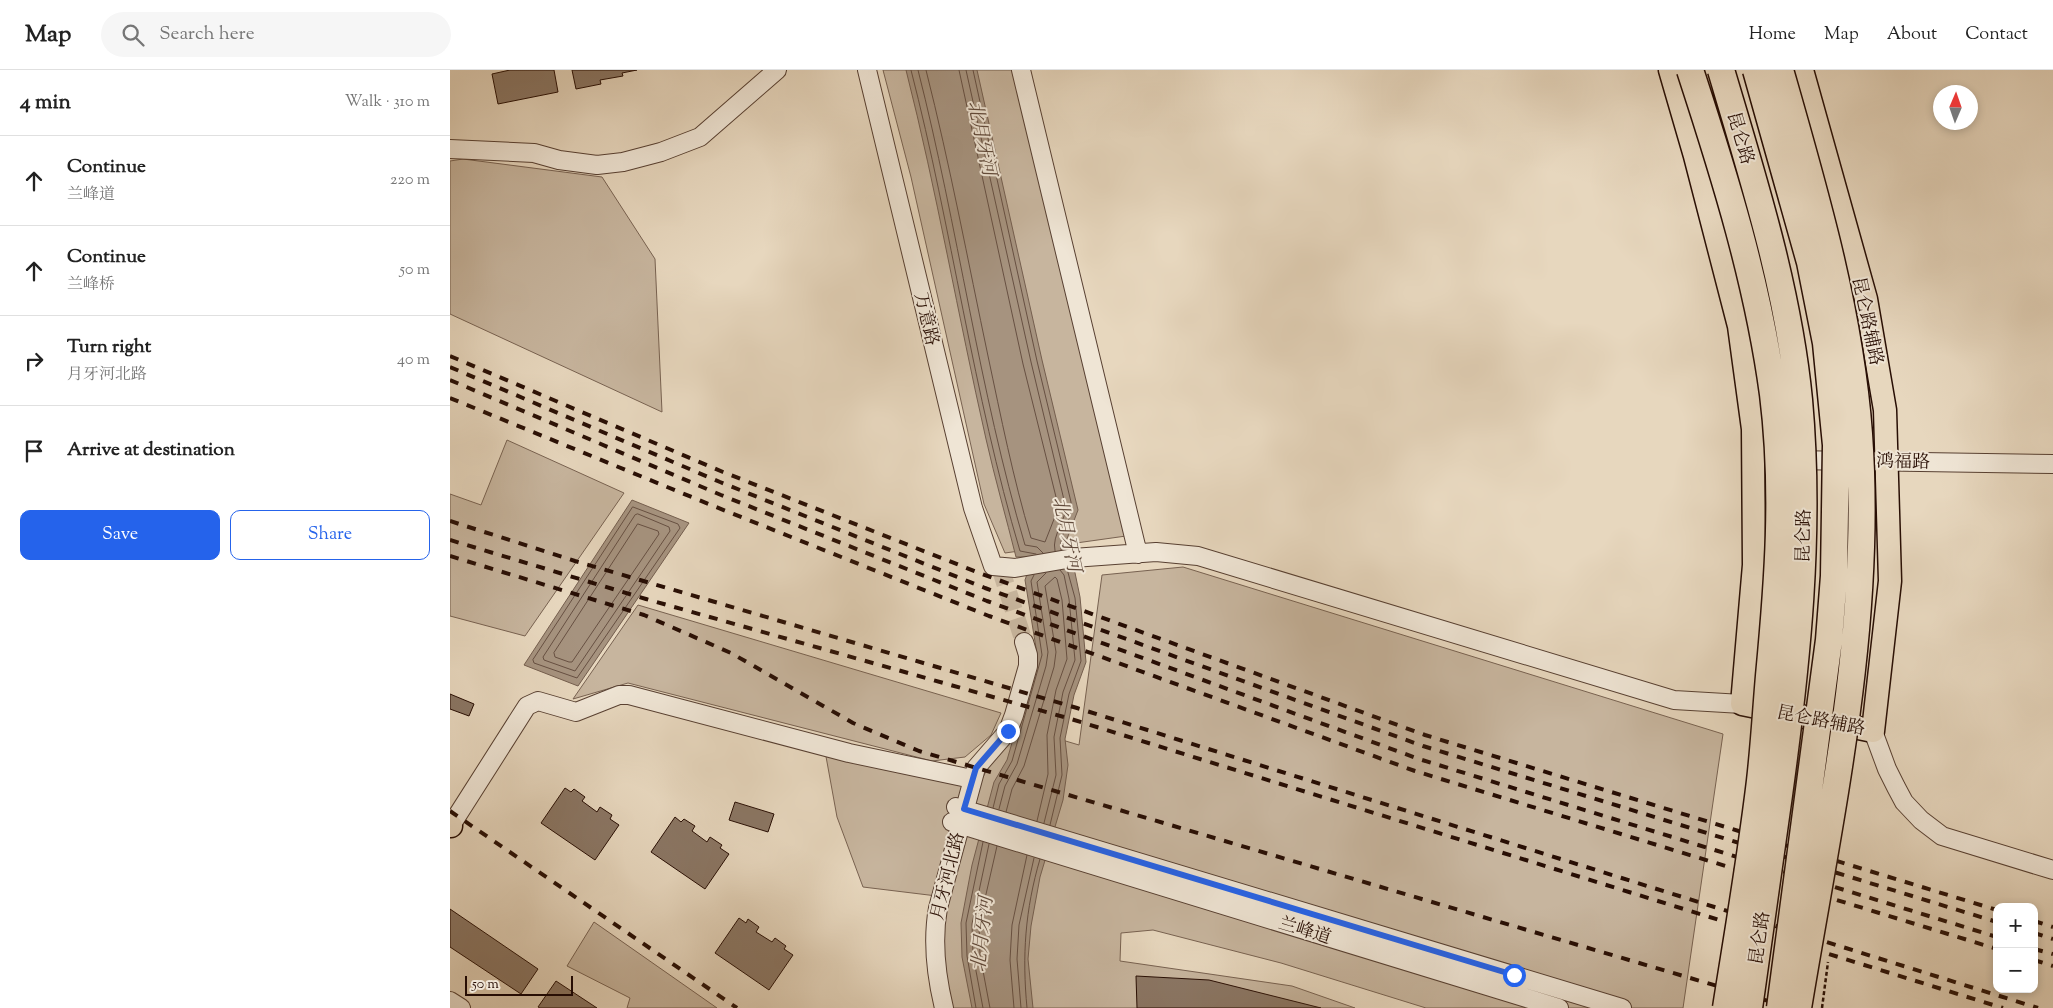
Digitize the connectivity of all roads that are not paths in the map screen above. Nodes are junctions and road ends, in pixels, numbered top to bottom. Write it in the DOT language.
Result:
graph roads {
  1 [pos="777,70"];
  2 [pos="867,70"];
  3 [pos="877,70"];
  4 [pos="1021,70"];
  5 [pos="1670,70"];
  6 [pos="1690,70"];
  7 [pos="1721,70"];
  8 [pos="1756,70"];
  9 [pos="1780,70"];
  10 [pos="1802,70"];
  11 [pos="450,149"];
  12 [pos="1753,460"];
  13 [pos="1886,460"];
  14 [pos="2053,464"];
  15 [pos="1138,554"];
  16 [pos="1003,567"];
  17 [pos="1802,590"];
  18 [pos="1019,678"];
  19 [pos="1742,704"];
  20 [pos="1848,704"];
  21 [pos="1009,713"];
  22 [pos="1874,731"];
  23 [pos="968,778"];
  24 [pos="1760,778"];
  25 [pos="962,817"];
  26 [pos="450,826"];
  27 [pos="1055,845"];
  28 [pos="2053,870"];
  29 [pos="1746,884"];
  30 [pos="1514,975"];
  31 [pos="450,1001"];
  32 [pos="1508,1001"];
  33 [pos="461,1008"];
  34 [pos="938,1008"];
  35 [pos="944,1008"];
  36 [pos="1559,1008"];
  37 [pos="1622,1008"];
  38 [pos="1726,1008"];
  39 [pos="1743,1008"];
  40 [pos="1749,1008"];
  41 [pos="1780,1008"];
  42 [pos="1798,1008"];
  43 [pos="1813,1008"];
  1 -- 11 [label="street"];
  2 -- 16 [label="street, 万意路"];
  3 -- 16 [label="street, 万意路"];
  4 -- 15 [label="street"];
  5 -- 12 [label="main road"];
  6 -- 24 [label="highway, bridge"];
  7 -- 17 [label="highway, 昆仑路, bridge"];
  8 -- 41 [label="highway, 昆仑路, bridge"];
  9 -- 20 [label="highway, bridge"];
  10 -- 13 [label="main road, 昆仑路辅路"];
  12 -- 13 [label="street, 鸿福路"];
  12 -- 19 [label="main road"];
  13 -- 14 [label="street, 鸿福路"];
  13 -- 22 [label="main road, 昆仑路辅路"];
  15 -- 16 [label="street"];
  15 -- 19 [label="street"];
  17 -- 24 [label="highway, bridge"];
  17 -- 40 [label="highway, 昆仑路, bridge"];
  18 -- 23 [label="street, 月牙河北路"];
  19 -- 22 [label="main road, 昆仑路辅路"];
  20 -- 42 [label="highway, bridge"];
  20 -- 43 [label="highway, bridge"];
  21 -- 23 [label="street, 月牙河北路"];
  22 -- 28 [label="street"];
  23 -- 25 [label="street, 月牙河北路"];
  23 -- 26 [label="street"];
  24 -- 29 [label="highway, bridge"];
  25 -- 27 [label="street"];
  25 -- 34 [label="street, 月牙河北路"];
  25 -- 35 [label="street, 月牙河北路"];
  27 -- 30 [label="street, 兰峰道"];
  27 -- 32 [label="street, 兰峰道"];
  29 -- 38 [label="highway, bridge"];
  29 -- 39 [label="highway, bridge"];
  30 -- 32 [label="street"];
  30 -- 37 [label="street, 兰峰道"];
  31 -- 33 [label="street"];
  32 -- 36 [label="street, 兰峰道"];
}
